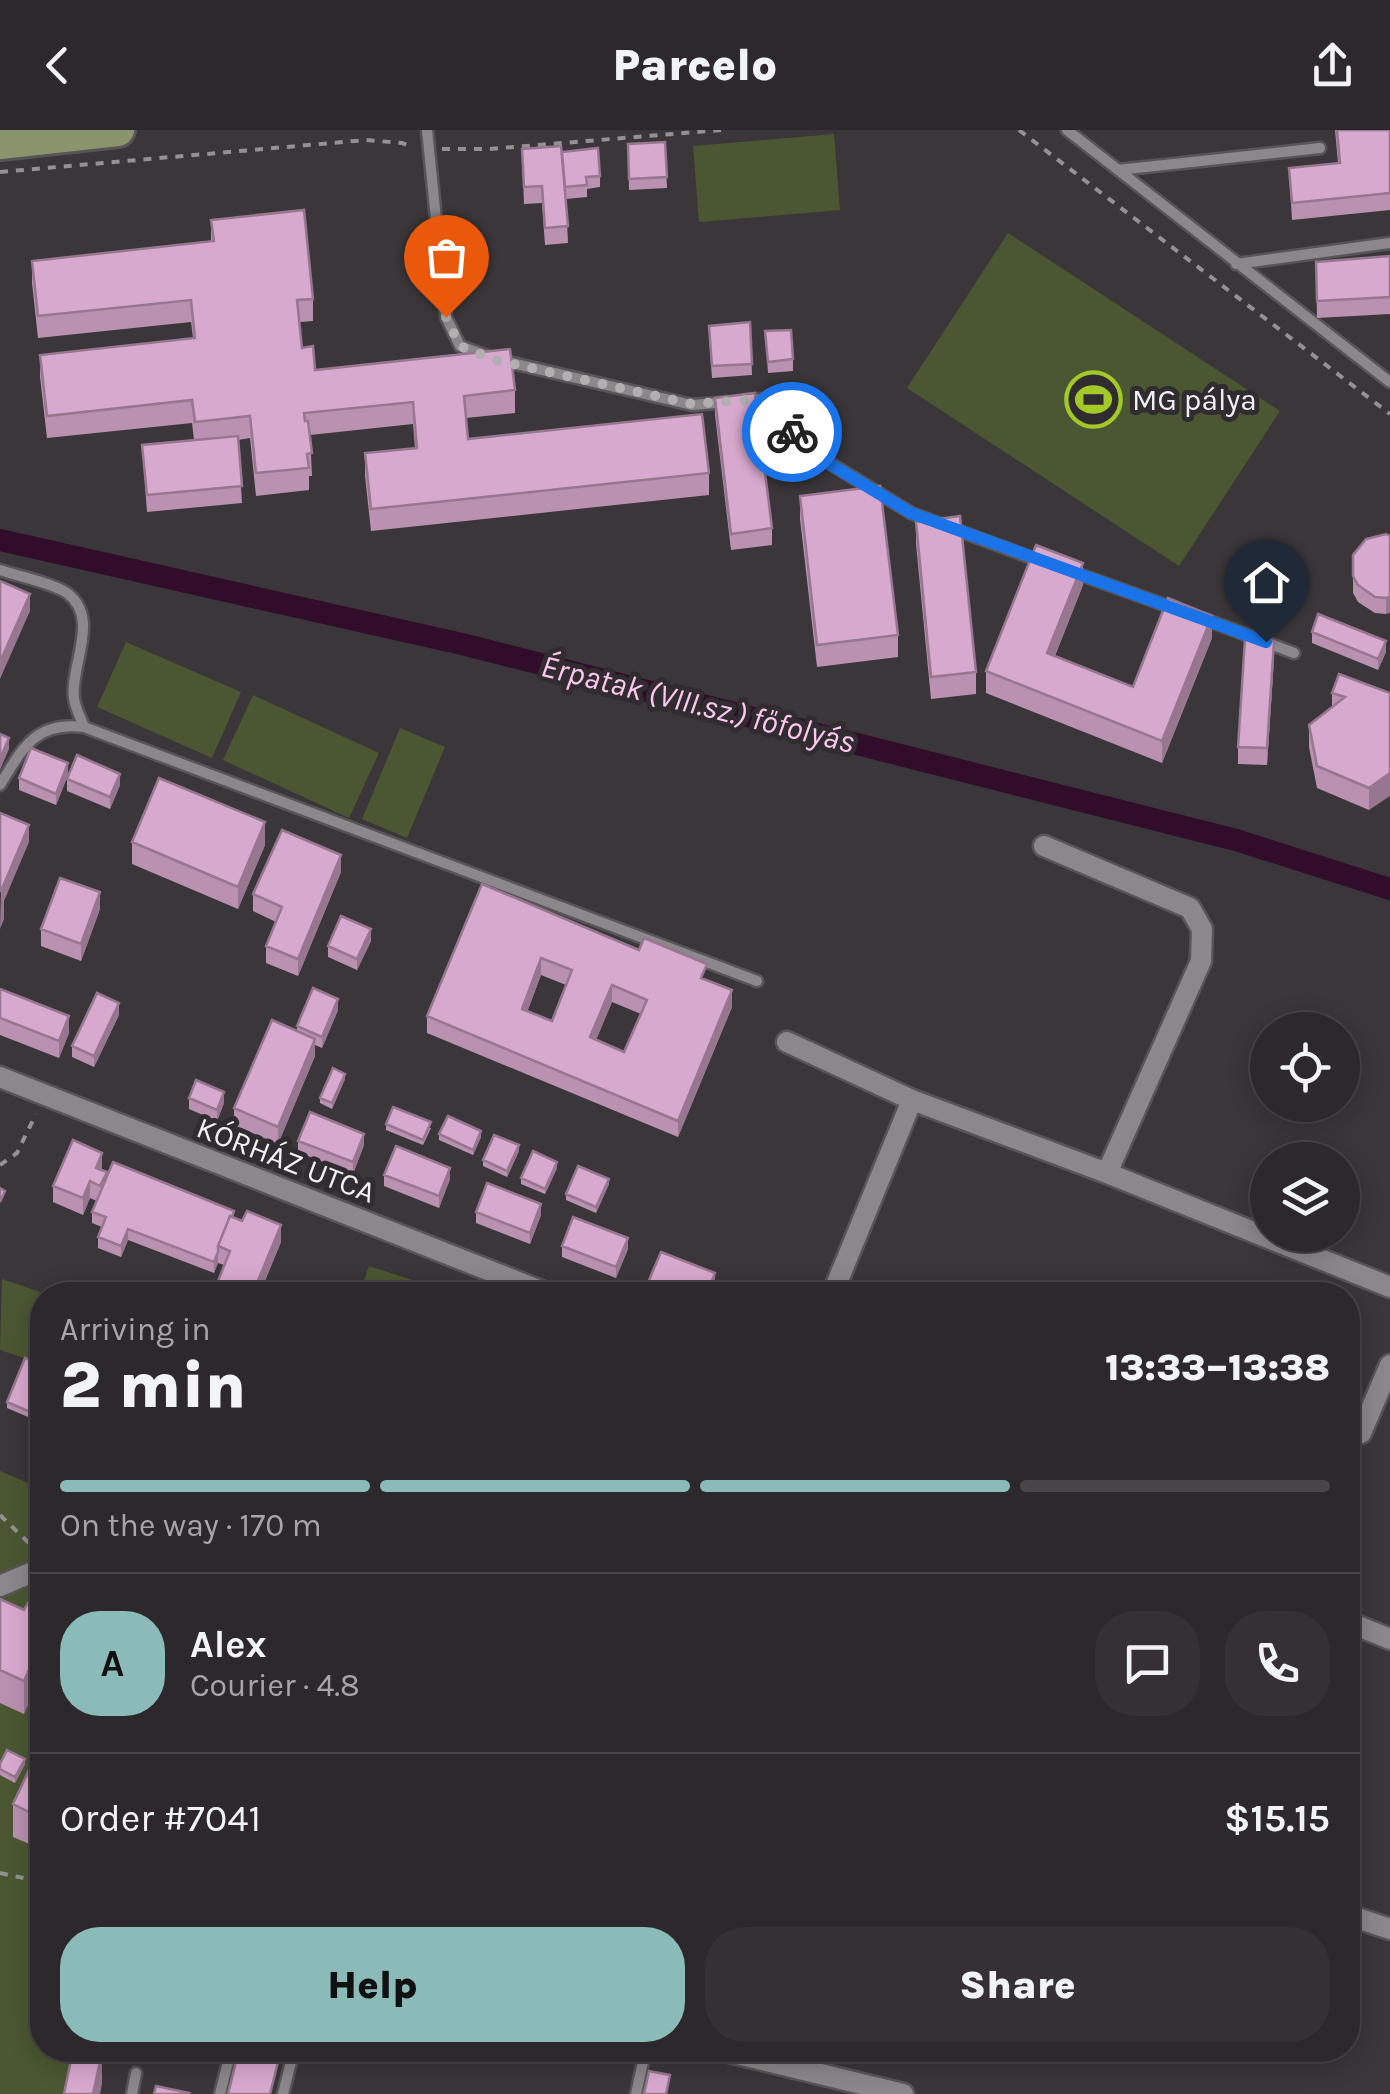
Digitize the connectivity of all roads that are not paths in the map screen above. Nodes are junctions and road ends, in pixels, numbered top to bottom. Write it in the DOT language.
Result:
graph roads {
  1 [pos="427,130"];
  2 [pos="1068,130"];
  3 [pos="106,131"];
  4 [pos="0,142"];
  5 [pos="1320,148"];
  6 [pos="1118,170"];
  7 [pos="1390,242"];
  8 [pos="1236,264"];
  9 [pos="1390,382"];
  10 [pos="0,570"];
  11 [pos="1294,654"];
  12 [pos="84,728"];
  13 [pos="0,785"];
  14 [pos="1044,846"];
  15 [pos="757,982"];
  16 [pos="787,1042"];
  17 [pos="0,1077"];
  18 [pos="912,1100"];
  19 [pos="1107,1173"];
  20 [pos="518,1282"];
  21 [pos="837,1282"];
  22 [pos="1390,1287"];
  23 [pos="1390,1364"];
  24 [pos="1361,1433"];
  25 [pos="30,1573"];
  26 [pos="0,1586"];
  27 [pos="1360,1627"];
  28 [pos="1390,1639"];
  29 [pos="1360,1920"];
  30 [pos="1390,1929"];
  31 [pos="228,2062"];
  32 [pos="291,2062"];
  33 [pos="643,2062"];
  34 [pos="770,2062"];
  35 [pos="136,2073"];
  36 [pos="132,2094"];
  37 [pos="220,2094"];
  38 [pos="283,2094"];
  39 [pos="636,2094"];
  40 [pos="903,2094"];
  1 -- 11 [label="lane"];
  2 -- 6 [label="lane"];
  3 -- 4 [label="main road"];
  5 -- 6 [label="lane"];
  6 -- 8 [label="lane"];
  7 -- 8 [label="lane"];
  8 -- 9 [label="lane"];
  10 -- 12 [label="lane"];
  12 -- 13 [label="lane"];
  12 -- 15 [label="lane"];
  14 -- 19 [label="street"];
  16 -- 18 [label="street"];
  17 -- 20 [label="street, KÓRHÁZ UTCA"];
  18 -- 19 [label="street"];
  18 -- 21 [label="street"];
  19 -- 22 [label="street"];
  23 -- 24 [label="street"];
  25 -- 26 [label="street"];
  27 -- 28 [label="street"];
  29 -- 30 [label="street"];
  31 -- 37 [label="lane"];
  32 -- 38 [label="lane"];
  33 -- 39 [label="lane"];
  34 -- 40 [label="street"];
  35 -- 36 [label="lane"];
}
